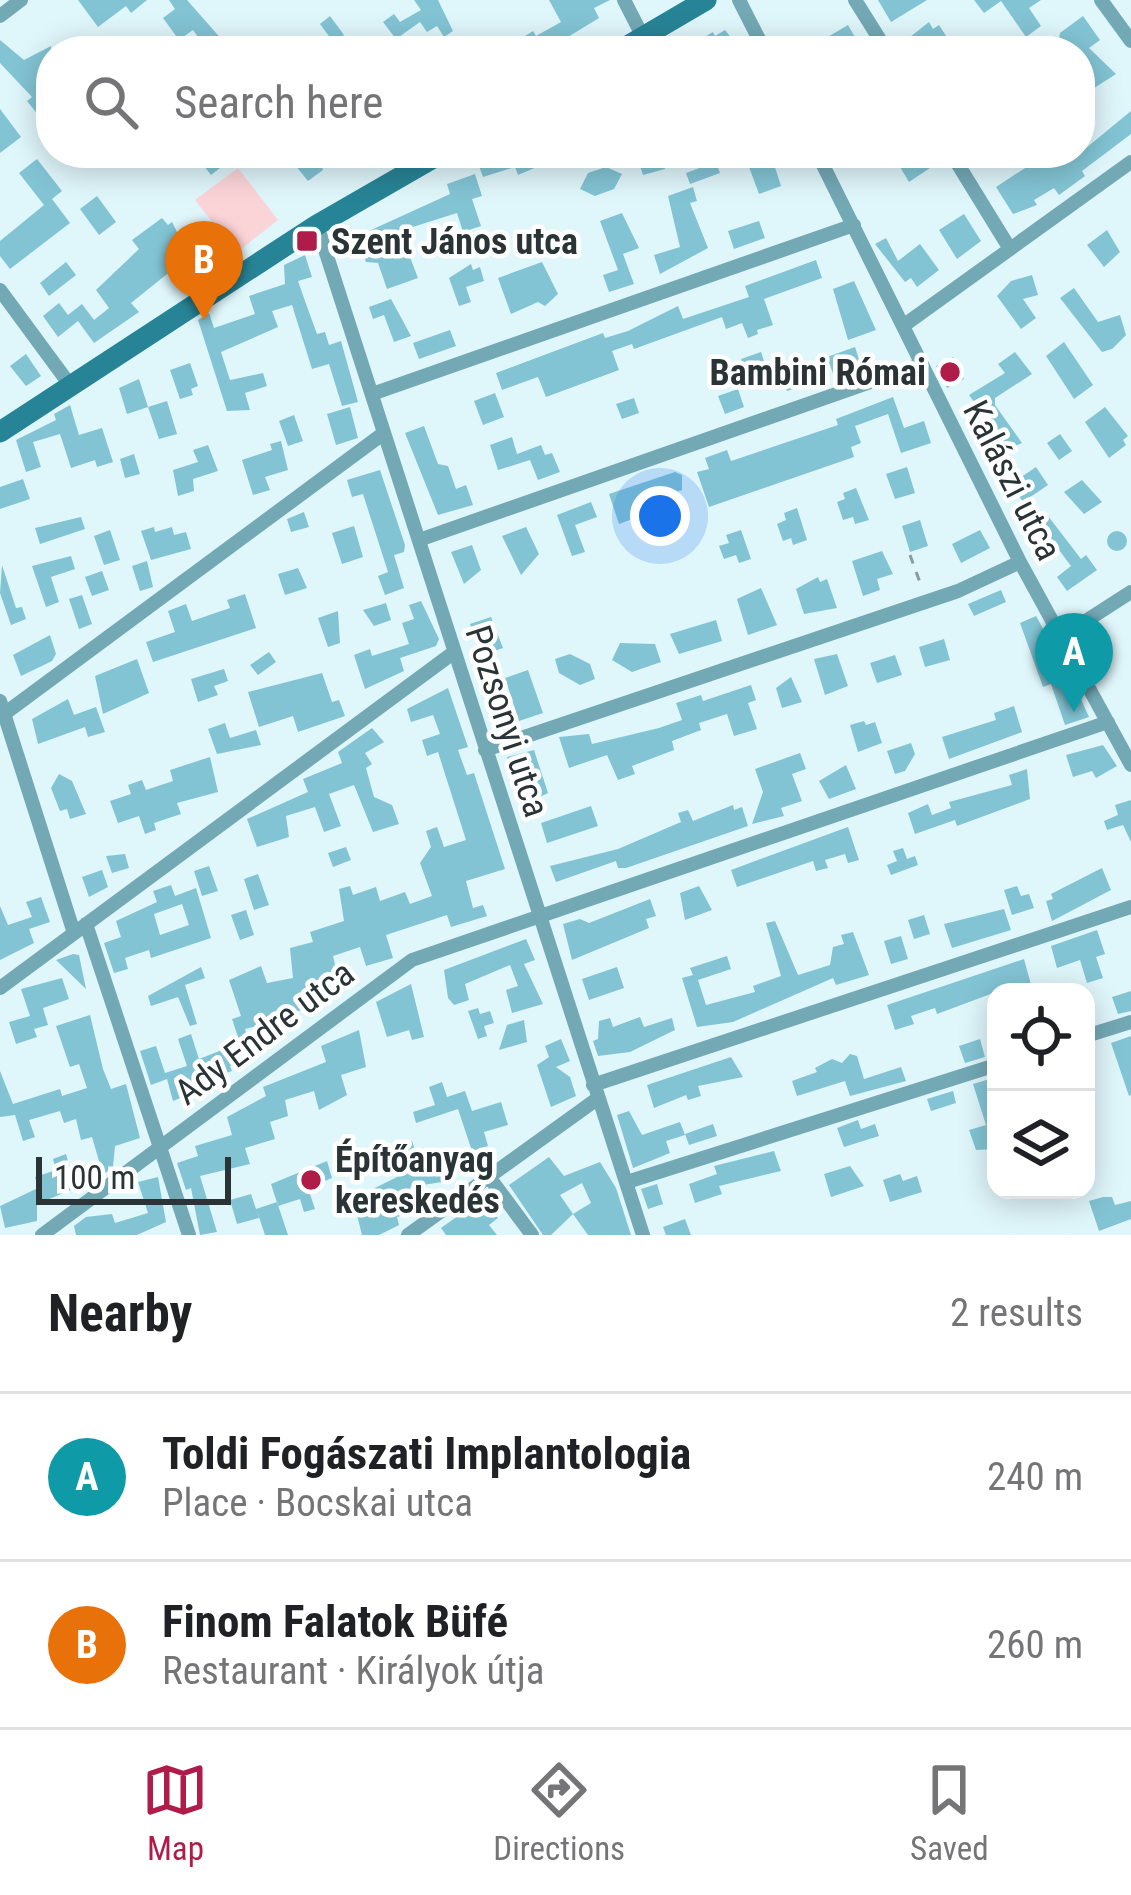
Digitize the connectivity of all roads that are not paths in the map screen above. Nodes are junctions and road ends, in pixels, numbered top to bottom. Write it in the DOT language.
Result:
graph roads {
  1 [pos="22,0"];
  2 [pos="624,0"];
  3 [pos="706,0"];
  4 [pos="739,0"];
  5 [pos="855,0"];
  6 [pos="1101,0"];
  7 [pos="0,16"];
  8 [pos="642,36"];
  9 [pos="645,36"];
  10 [pos="757,36"];
  11 [pos="878,36"];
  12 [pos="1131,41"];
  13 [pos="1131,162"];
  14 [pos="416,168"];
  15 [pos="825,168"];
  16 [pos="960,168"];
  17 [pos="316,225"];
  18 [pos="854,225"];
  19 [pos="1010,248"];
  20 [pos="0,290"];
  21 [pos="903,326"];
  22 [pos="922,364"];
  23 [pos="70,385"];
  24 [pos="372,394"];
  25 [pos="0,432"];
  26 [pos="385,433"];
  27 [pos="419,540"];
  28 [pos="1020,562"];
  29 [pos="1131,592"];
  30 [pos="1061,638"];
  31 [pos="453,653"];
  32 [pos="2,711"];
  33 [pos="1108,722"];
  34 [pos="485,750"];
  35 [pos="1131,765"];
  36 [pos="1131,907"];
  37 [pos="542,914"];
  38 [pos="80,929"];
  39 [pos="0,988"];
  40 [pos="1131,1022"];
  41 [pos="1095,1033"];
  42 [pos="987,1068"];
  43 [pos="595,1092"];
  44 [pos="160,1147"];
  45 [pos="489,1177"];
  46 [pos="627,1182"];
  47 [pos="412,1234"];
  48 [pos="42,1235"];
  49 [pos="189,1235"];
  50 [pos="532,1235"];
  51 [pos="643,1235"];
  1 -- 7 [label="street"];
  2 -- 8 [label="street"];
  3 -- 9 [label="street"];
  4 -- 10 [label="street"];
  5 -- 11 [label="street"];
  6 -- 12 [label="street"];
  13 -- 19 [label="street"];
  14 -- 17 [label="street"];
  15 -- 18 [label="street, Kalászi utca"];
  16 -- 19 [label="street"];
  17 -- 23 [label="street"];
  17 -- 24 [label="street, Pozsonyi utca"];
  18 -- 21 [label="street, Kalászi utca"];
  18 -- 24 [label="street"];
  19 -- 21 [label="street"];
  20 -- 23 [label="street"];
  21 -- 22 [label="street, Kalászi utca"];
  22 -- 27 [label="street"];
  22 -- 28 [label="street, Kalászi utca"];
  23 -- 25 [label="street"];
  24 -- 26 [label="street, Pozsonyi utca"];
  26 -- 27 [label="street, Pozsonyi utca"];
  26 -- 32 [label="street"];
  27 -- 31 [label="street, Pozsonyi utca"];
  28 -- 30 [label="street, Kalászi utca"];
  28 -- 34 [label="street"];
  29 -- 30 [label="street"];
  30 -- 33 [label="street, Kalászi utca"];
  31 -- 34 [label="street, Pozsonyi utca"];
  31 -- 38 [label="street"];
  32 -- 38 [label="street"];
  33 -- 35 [label="street, Kalászi utca"];
  33 -- 37 [label="street, Ady Endre utca"];
  34 -- 37 [label="street, Pozsonyi utca"];
  36 -- 43 [label="street"];
  37 -- 43 [label="street, Pozsonyi utca"];
  37 -- 44 [label="street, Ady Endre utca"];
  38 -- 39 [label="street"];
  38 -- 44 [label="street"];
  40 -- 41 [label="street"];
  42 -- 46 [label="street"];
  43 -- 45 [label="street"];
  43 -- 46 [label="street, Pozsonyi utca"];
  44 -- 48 [label="street, Ady Endre utca"];
  44 -- 49 [label="street"];
  45 -- 47 [label="street"];
  45 -- 50 [label="street"];
  46 -- 51 [label="street, Pozsonyi utca"];
}
